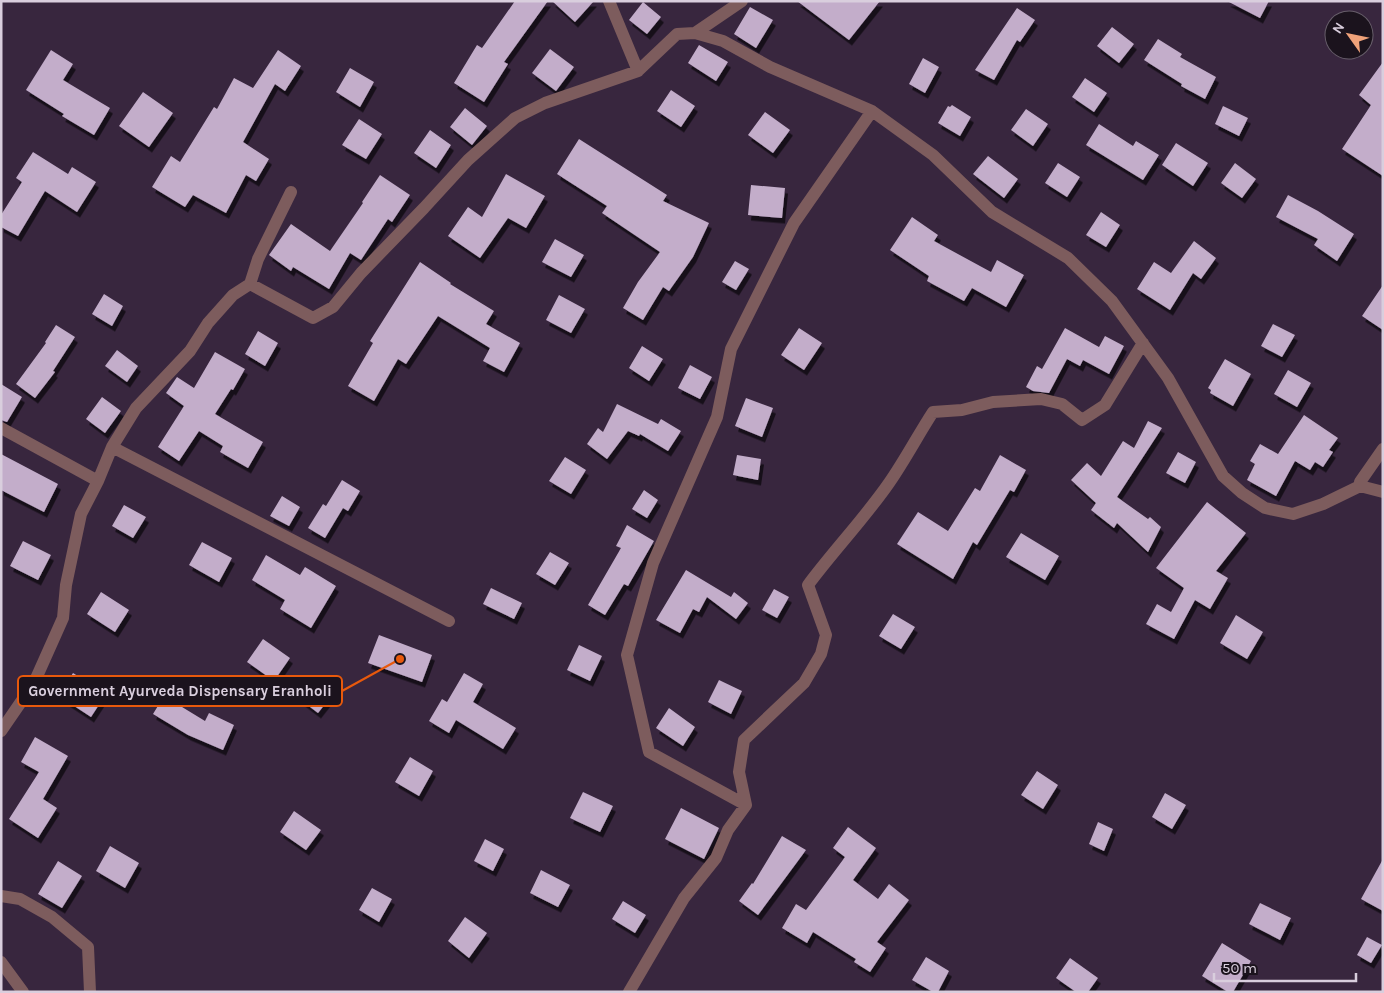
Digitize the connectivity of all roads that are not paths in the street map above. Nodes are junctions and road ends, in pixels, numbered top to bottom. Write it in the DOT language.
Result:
graph roads {
  1 [pos="609,1"];
  2 [pos="742,1"];
  3 [pos="695,33"];
  4 [pos="638,71"];
  5 [pos="872,111"];
  6 [pos="291,192"];
  7 [pos="250,284"];
  8 [pos="1143,343"];
  9 [pos="1,428"];
  10 [pos="112,447"];
  11 [pos="1383,449"];
  12 [pos="98,481"];
  13 [pos="1360,486"];
  14 [pos="1383,492"];
  15 [pos="449,621"];
  16 [pos="1,731"];
  17 [pos="746,805"];
  18 [pos="1,896"];
  19 [pos="1,962"];
  20 [pos="23,992"];
  21 [pos="90,992"];
  22 [pos="629,992"];
  1 -- 4 [label="street"];
  2 -- 3 [label="street"];
  3 -- 4 [label="street"];
  3 -- 5 [label="street"];
  4 -- 7 [label="street"];
  5 -- 8 [label="street"];
  5 -- 17 [label="street"];
  6 -- 7 [label="street"];
  7 -- 10 [label="street"];
  8 -- 13 [label="street"];
  8 -- 17 [label="street"];
  9 -- 12 [label="street"];
  10 -- 12 [label="street"];
  10 -- 15 [label="street"];
  11 -- 13 [label="street"];
  12 -- 16 [label="street"];
  13 -- 14 [label="street"];
  17 -- 22 [label="street"];
  18 -- 21 [label="street"];
  19 -- 20 [label="street"];
}
